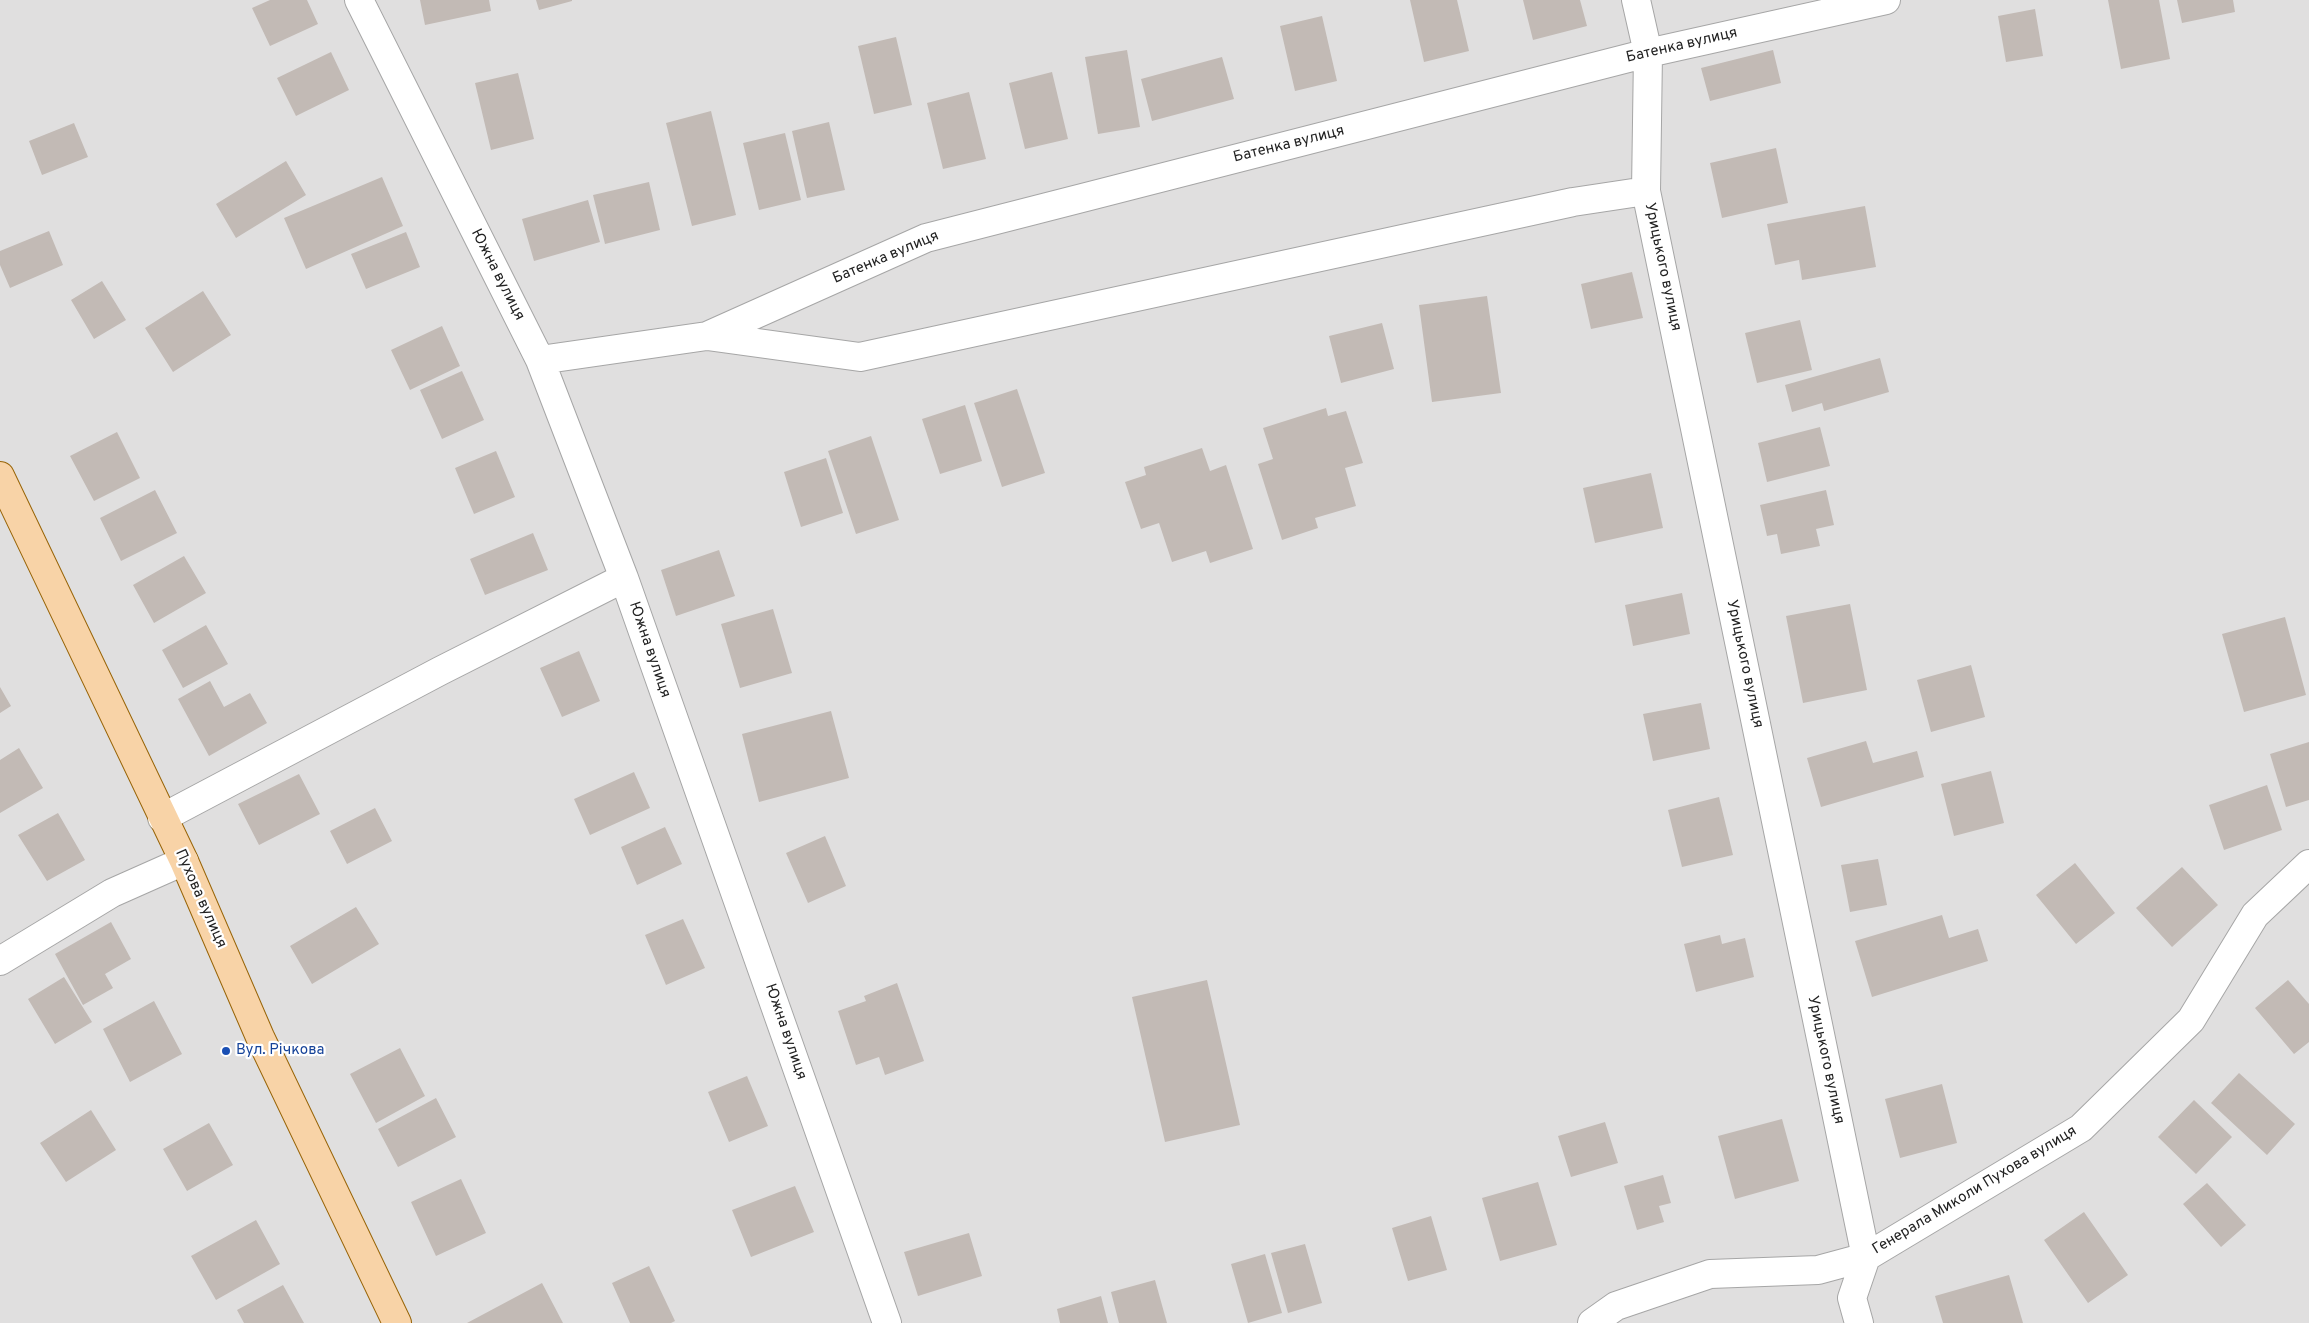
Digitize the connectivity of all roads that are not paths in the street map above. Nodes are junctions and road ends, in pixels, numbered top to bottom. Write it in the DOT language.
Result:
graph roads {
  1 [pos="358,0"];
  2 [pos="1636,0"];
  3 [pos="1886,0"];
  4 [pos="1648,53"];
  5 [pos="1646,191"];
  6 [pos="708,336"];
  7 [pos="540,360"];
  8 [pos="0,476"];
  9 [pos="624,578"];
  10 [pos="162,818"];
  11 [pos="184,861"];
  12 [pos="2309,864"];
  13 [pos="0,961"];
  14 [pos="1866,1257"];
  15 [pos="397,1323"];
  16 [pos="887,1323"];
  17 [pos="1592,1323"];
  18 [pos="1859,1323"];
  1 -- 7 [label="street, Южна вулиця"];
  2 -- 4 [label="street, Урицького вулиця"];
  3 -- 4 [label="street, Батенка вулиця"];
  4 -- 5 [label="street, Урицького вулиця"];
  4 -- 6 [label="street, Батенка вулиця"];
  5 -- 6 [label="street, Батенка вулиця"];
  5 -- 14 [label="street, Урицького вулиця"];
  6 -- 7 [label="street, Батенка вулиця"];
  7 -- 9 [label="street, Южна вулиця"];
  8 -- 10 [label="main road, Пухова вулиця"];
  9 -- 10 [label="street"];
  9 -- 16 [label="street, Южна вулиця"];
  10 -- 11 [label="main road, Пухова вулиця"];
  11 -- 13 [label="street"];
  11 -- 15 [label="main road, Пухова вулиця"];
  12 -- 14 [label="street, Генерала Миколи Пухова вулиця"];
  14 -- 17 [label="street, Генерала Миколи Пухова вулиця"];
  14 -- 18 [label="street"];
}
